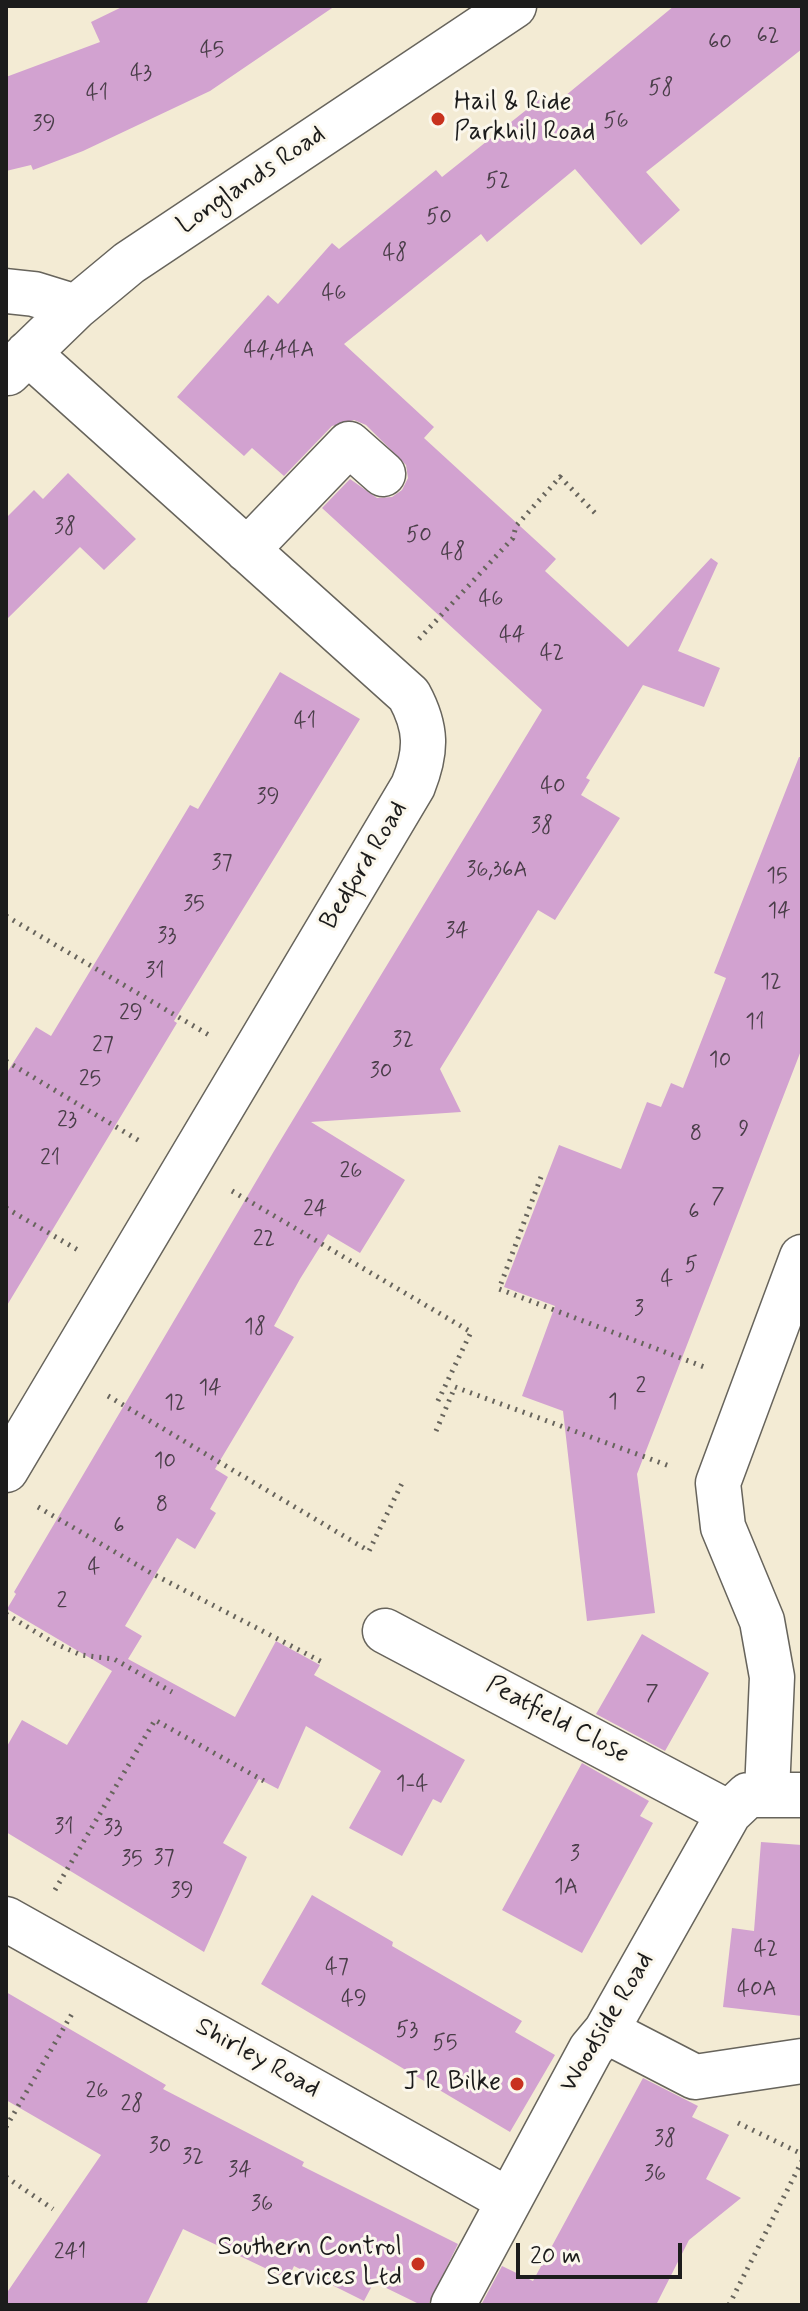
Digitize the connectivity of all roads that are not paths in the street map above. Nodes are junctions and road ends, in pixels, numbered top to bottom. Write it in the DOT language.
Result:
graph roads {
  1 [pos="514,6"];
  2 [pos="6,291"];
  3 [pos="76,307"];
  4 [pos="17,364"];
  5 [pos="383,474"];
  6 [pos="247,550"];
  7 [pos="802,1257"];
  8 [pos="6,1470"];
  9 [pos="385,1631"];
  10 [pos="785,1794"];
  11 [pos="729,1813"];
  12 [pos="18,1926"];
  13 [pos="606,2031"];
  14 [pos="802,2061"];
  15 [pos="508,2200"];
  16 [pos="453,2305"];
  1 -- 3 [label="street, Longlands Road"];
  2 -- 3 [label="street"];
  3 -- 4 [label="street, Longlands Road"];
  4 -- 6 [label="street, Bedford Road"];
  5 -- 6 [label="street"];
  6 -- 8 [label="street, Bedford Road"];
  7 -- 10 [label="street"];
  9 -- 11 [label="street, Peatfield Close"];
  10 -- 11 [label="street, Woodside Road"];
  11 -- 13 [label="street, Woodside Road"];
  12 -- 15 [label="street, Shirley Road"];
  13 -- 14 [label="street"];
  13 -- 15 [label="street, Woodside Road"];
  15 -- 16 [label="street, Woodside Road"];
}
